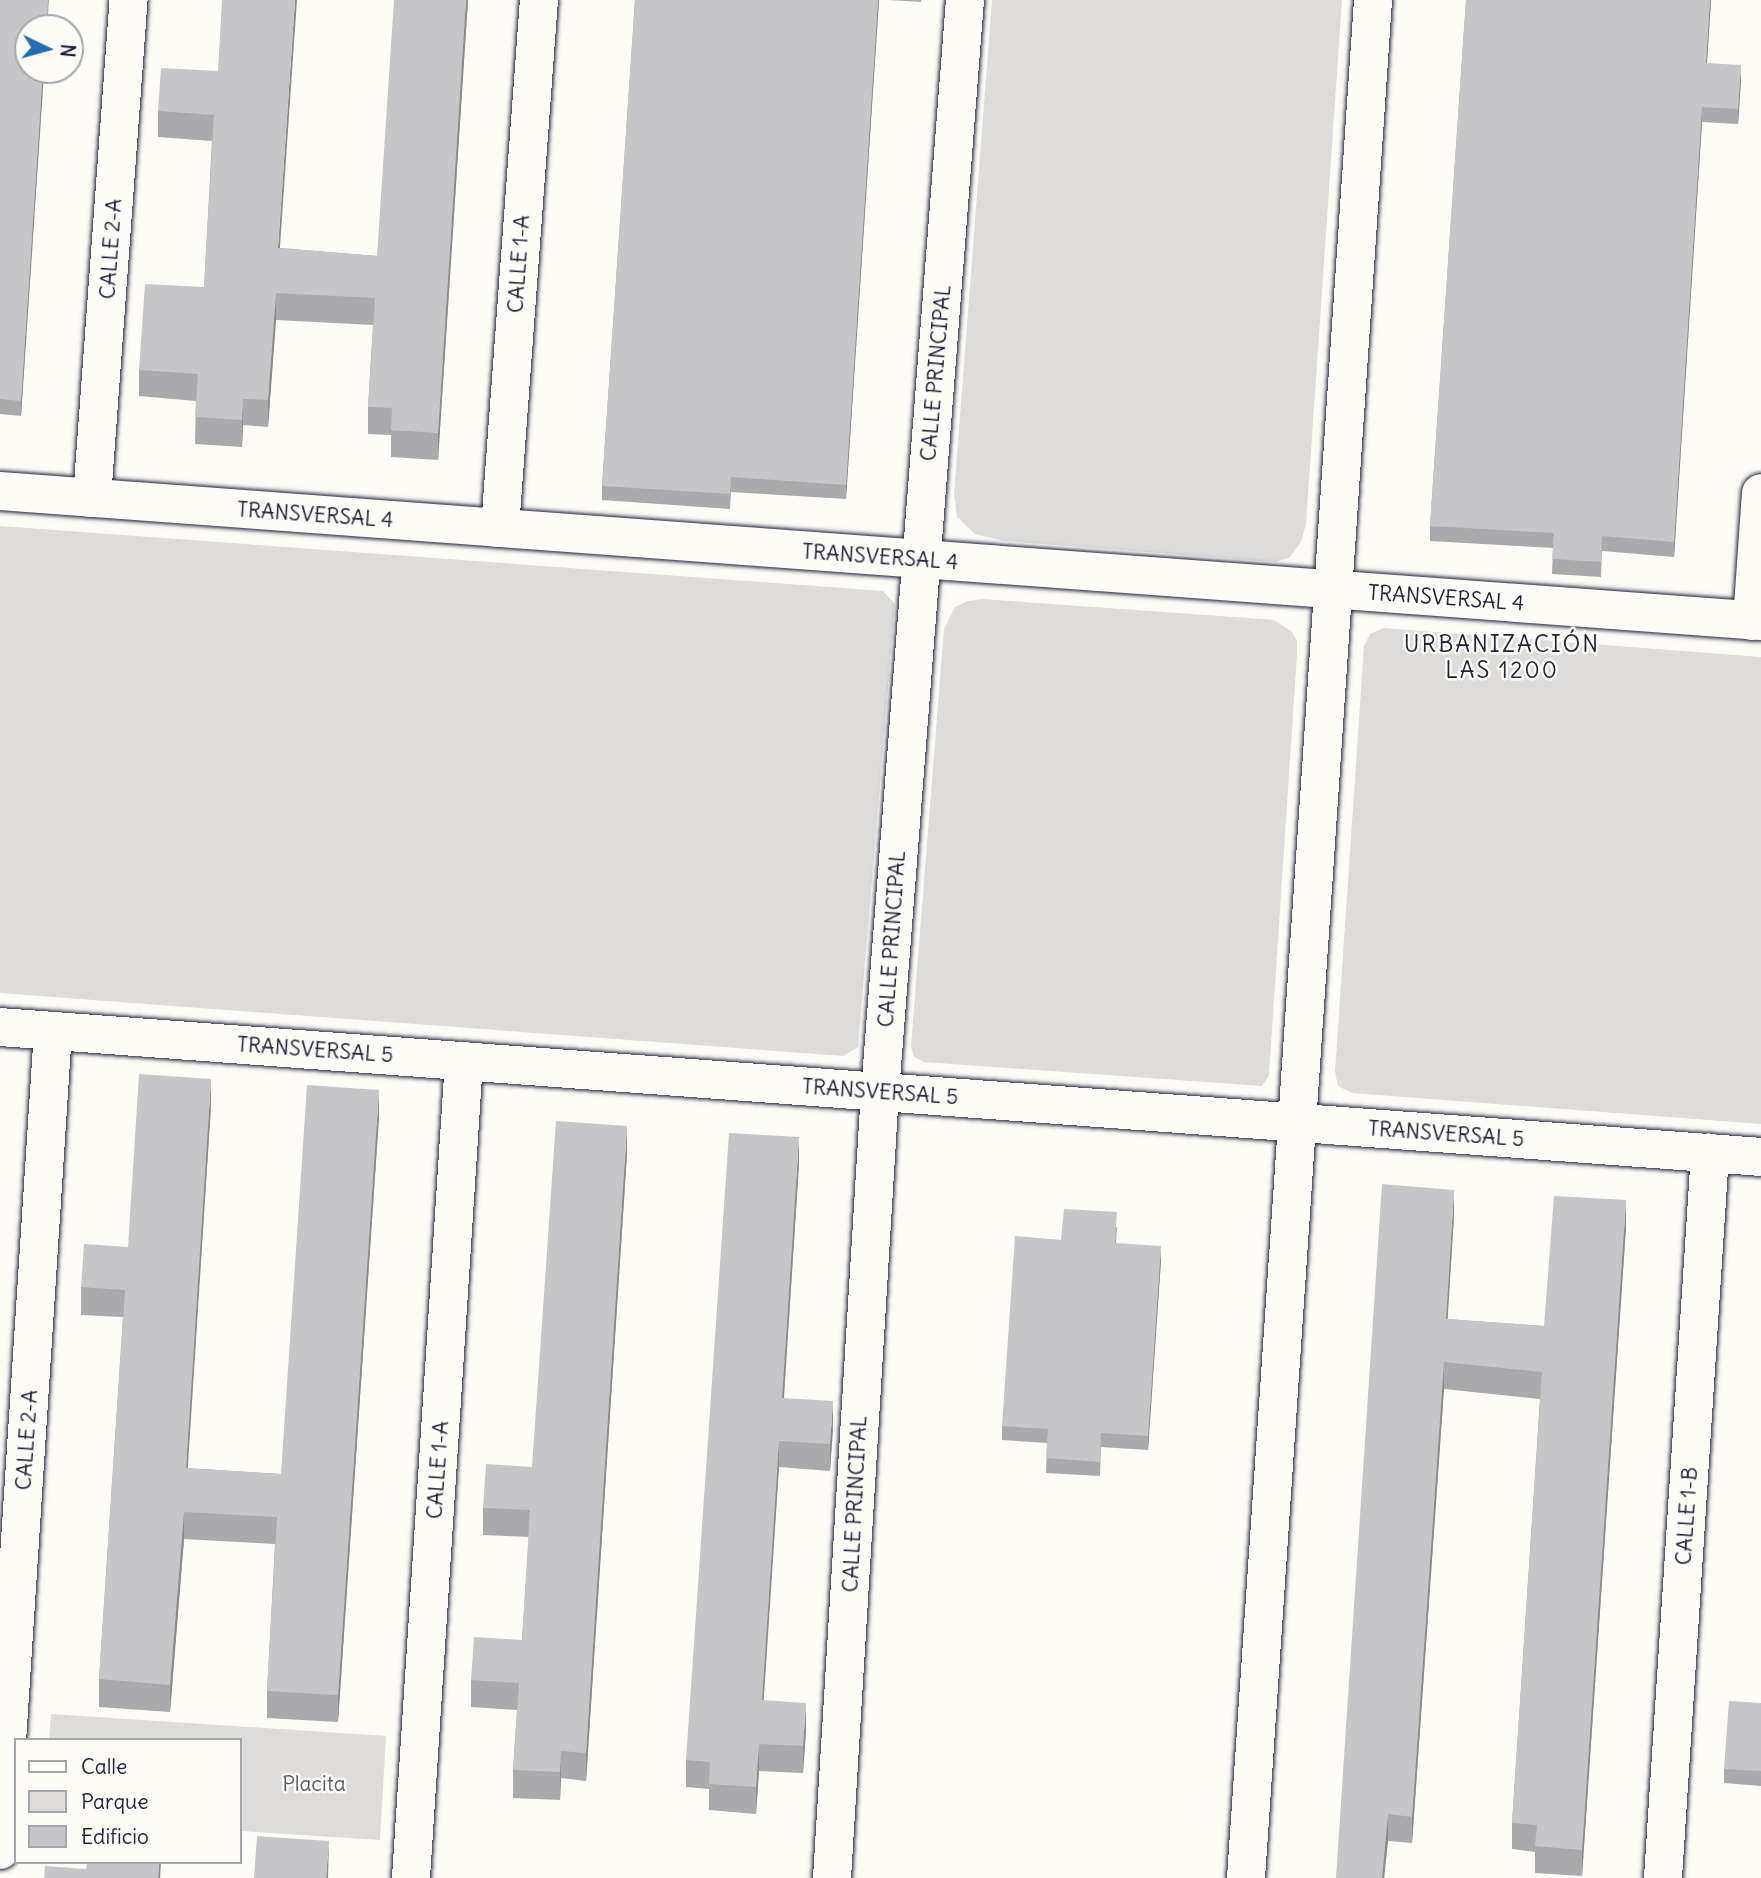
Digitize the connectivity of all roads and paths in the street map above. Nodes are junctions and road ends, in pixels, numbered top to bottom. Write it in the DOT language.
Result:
graph roads {
  1 [pos="129,0"];
  2 [pos="539,0"];
  3 [pos="965,0"];
  4 [pos="1373,0"];
  5 [pos="0,491"];
  6 [pos="1761,494"];
  7 [pos="92,498"];
  8 [pos="500,528"];
  9 [pos="921,560"];
  10 [pos="1333,590"];
  11 [pos="1756,621"];
  12 [pos="0,1027"];
  13 [pos="53,1031"];
  14 [pos="464,1061"];
  15 [pos="880,1092"];
  16 [pos="1297,1123"];
  17 [pos="1710,1153"];
  18 [pos="1761,1157"];
  19 [pos="0,1850"];
  20 [pos="411,1878"];
  21 [pos="832,1878"];
  22 [pos="1246,1878"];
  23 [pos="1663,1878"];
  1 -- 7 [label="street, CALLE 2-A"];
  2 -- 8 [label="street, CALLE 1-A"];
  3 -- 9 [label="street, CALLE PRINCIPAL"];
  4 -- 10 [label="street"];
  5 -- 7 [label="street, TRANSVERSAL 4"];
  6 -- 11 [label="street"];
  7 -- 8 [label="street, TRANSVERSAL 4"];
  8 -- 9 [label="street, TRANSVERSAL 4"];
  9 -- 10 [label="street, TRANSVERSAL 4"];
  9 -- 15 [label="street, CALLE PRINCIPAL"];
  10 -- 11 [label="street, TRANSVERSAL 4"];
  10 -- 16 [label="street"];
  12 -- 13 [label="street, TRANSVERSAL 5"];
  13 -- 14 [label="street, TRANSVERSAL 5"];
  13 -- 19 [label="street, CALLE 2-A"];
  14 -- 15 [label="street, TRANSVERSAL 5"];
  14 -- 20 [label="street, CALLE 1-A"];
  15 -- 16 [label="street, TRANSVERSAL 5"];
  15 -- 21 [label="street, CALLE PRINCIPAL"];
  16 -- 17 [label="street, TRANSVERSAL 5"];
  16 -- 22 [label="street"];
  17 -- 18 [label="street, TRANSVERSAL 5"];
  17 -- 23 [label="street, CALLE 1-B"];
}
